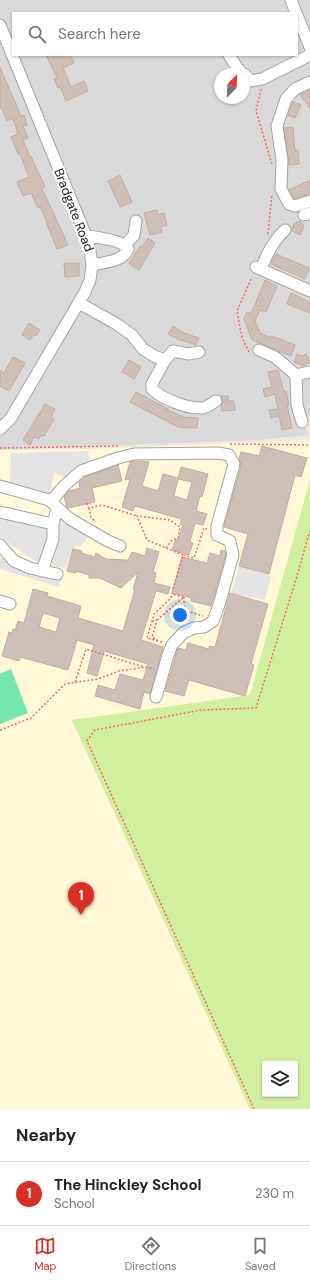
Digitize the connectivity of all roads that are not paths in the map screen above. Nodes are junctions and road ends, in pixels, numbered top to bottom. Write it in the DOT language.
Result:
graph roads {
  1 [pos="291,0"];
  2 [pos="296,12"];
  3 [pos="298,17"];
  4 [pos="0,25"];
  5 [pos="310,47"];
  6 [pos="12,54"];
  7 [pos="310,55"];
  8 [pos="13,56"];
  9 [pos="230,56"];
  10 [pos="237,68"];
  11 [pos="250,79"];
  12 [pos="310,82"];
  13 [pos="310,201"];
  14 [pos="136,221"];
  15 [pos="285,230"];
  16 [pos="86,236"];
  17 [pos="125,244"];
  18 [pos="92,265"];
  19 [pos="310,291"];
  20 [pos="79,303"];
  21 [pos="199,352"];
  22 [pos="256,354"];
  23 [pos="165,360"];
  24 [pos="310,372"];
  25 [pos="296,375"];
  26 [pos="216,401"];
  27 [pos="302,422"];
  28 [pos="0,429"];
  29 [pos="0,486"];
  30 [pos="53,504"];
  31 [pos="0,512"];
  32 [pos="53,524"];
  33 [pos="0,545"];
  34 [pos="120,546"];
  35 [pos="42,570"];
  36 [pos="57,574"];
  37 [pos="156,697"];
  1 -- 2 [label="street"];
  3 -- 5 [label="street"];
  4 -- 6 [label="street, Bradgate Road"];
  7 -- 11 [label="street"];
  8 -- 16 [label="street, Bradgate Road"];
  9 -- 10 [label="street"];
  12 -- 13 [label="street"];
  14 -- 17 [label="street"];
  15 -- 19 [label="street"];
  16 -- 17 [label="street"];
  16 -- 18 [label="street, Bradgate Road"];
  17 -- 18 [label="street"];
  18 -- 20 [label="street, Bradgate Road"];
  20 -- 23 [label="street"];
  20 -- 28 [label="street, Bradgate Road"];
  21 -- 23 [label="street"];
  22 -- 25 [label="street"];
  23 -- 26 [label="street"];
  24 -- 25 [label="street"];
  25 -- 27 [label="street"];
  29 -- 30 [label="street"];
  30 -- 32 [label="street"];
  30 -- 34 [label="street"];
  30 -- 37 [label="street"];
  31 -- 32 [label="street"];
  32 -- 35 [label="street"];
  33 -- 35 [label="street"];
  35 -- 36 [label="street"];
}
